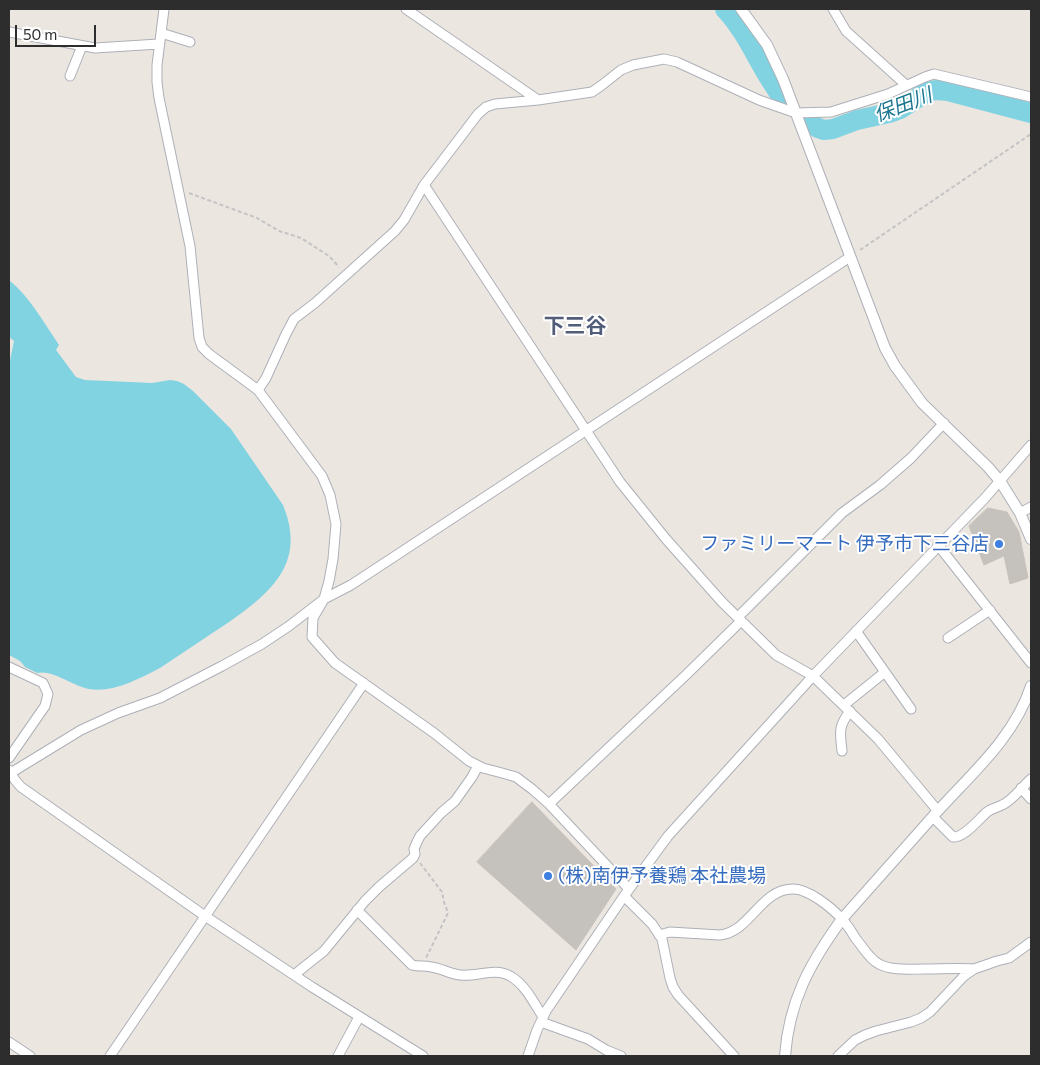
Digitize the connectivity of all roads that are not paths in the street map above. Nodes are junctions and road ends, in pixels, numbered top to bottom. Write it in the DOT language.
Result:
graph roads {
  1 [pos="164,9"];
  2 [pos="406,9"];
  3 [pos="741,9"];
  4 [pos="833,9"];
  5 [pos="9,32"];
  6 [pos="161,33"];
  7 [pos="190,42"];
  8 [pos="159,44"];
  9 [pos="82,46"];
  10 [pos="70,76"];
  11 [pos="906,85"];
  12 [pos="1031,97"];
  13 [pos="538,100"];
  14 [pos="796,113"];
  15 [pos="424,185"];
  16 [pos="850,257"];
  17 [pos="258,390"];
  18 [pos="944,424"];
  19 [pos="586,430"];
  20 [pos="1031,445"];
  21 [pos="1000,482"];
  22 [pos="1031,507"];
  23 [pos="1020,512"];
  24 [pos="1031,539"];
  25 [pos="938,545"];
  26 [pos="324,599"];
  27 [pos="990,610"];
  28 [pos="739,619"];
  29 [pos="856,631"];
  30 [pos="948,638"];
  31 [pos="1031,663"];
  32 [pos="9,667"];
  33 [pos="885,672"];
  34 [pos="813,676"];
  35 [pos="364,683"];
  36 [pos="1031,686"];
  37 [pos="847,708"];
  38 [pos="911,709"];
  39 [pos="842,751"];
  40 [pos="9,758"];
  41 [pos="478,766"];
  42 [pos="9,772"];
  43 [pos="1031,778"];
  44 [pos="1021,788"];
  45 [pos="1031,799"];
  46 [pos="549,804"];
  47 [pos="935,814"];
  48 [pos="627,893"];
  49 [pos="358,910"];
  50 [pos="205,916"];
  51 [pos="842,919"];
  52 [pos="659,935"];
  53 [pos="1031,942"];
  54 [pos="974,969"];
  55 [pos="294,975"];
  56 [pos="360,1017"];
  57 [pos="542,1020"];
  58 [pos="9,1042"];
  59 [pos="30,1056"];
  60 [pos="110,1056"];
  61 [pos="338,1056"];
  62 [pos="423,1056"];
  63 [pos="528,1056"];
  64 [pos="621,1056"];
  65 [pos="734,1056"];
  66 [pos="785,1056"];
  67 [pos="838,1056"];
  1 -- 6 [label="street"];
  2 -- 13 [label="street"];
  3 -- 14 [label="street"];
  4 -- 11 [label="street"];
  5 -- 9 [label="street"];
  6 -- 7 [label="street"];
  6 -- 8 [label="street"];
  8 -- 9 [label="street"];
  8 -- 17 [label="street"];
  9 -- 10 [label="street"];
  11 -- 12 [label="street"];
  11 -- 14 [label="street"];
  13 -- 14 [label="street"];
  13 -- 15 [label="street"];
  14 -- 16 [label="street"];
  15 -- 17 [label="street"];
  15 -- 19 [label="street"];
  16 -- 18 [label="street"];
  16 -- 19 [label="street"];
  17 -- 26 [label="street"];
  18 -- 21 [label="street"];
  18 -- 28 [label="street"];
  19 -- 26 [label="street"];
  19 -- 28 [label="street"];
  20 -- 21 [label="street"];
  21 -- 23 [label="street"];
  21 -- 25 [label="street"];
  22 -- 23 [label="street"];
  23 -- 24 [label="street"];
  25 -- 27 [label="street"];
  25 -- 29 [label="street"];
  26 -- 35 [label="street"];
  26 -- 42 [label="street"];
  27 -- 30 [label="street"];
  27 -- 31 [label="street"];
  28 -- 34 [label="street"];
  28 -- 46 [label="street"];
  29 -- 33 [label="street"];
  29 -- 34 [label="street"];
  32 -- 40 [label="street"];
  33 -- 37 [label="street"];
  33 -- 38 [label="street"];
  34 -- 37 [label="street"];
  34 -- 48 [label="street"];
  35 -- 41 [label="street"];
  35 -- 50 [label="street"];
  36 -- 47 [label="street"];
  37 -- 39 [label="street"];
  37 -- 47 [label="street"];
  41 -- 46 [label="street"];
  41 -- 49 [label="street"];
  42 -- 50 [label="street"];
  43 -- 44 [label="street"];
  44 -- 45 [label="street"];
  44 -- 47 [label="street"];
  46 -- 48 [label="street"];
  47 -- 51 [label="street"];
  48 -- 52 [label="street"];
  48 -- 57 [label="street"];
  49 -- 55 [label="street"];
  49 -- 57 [label="street"];
  50 -- 55 [label="street"];
  50 -- 60 [label="street"];
  51 -- 52 [label="street"];
  51 -- 54 [label="street"];
  51 -- 66 [label="street"];
  52 -- 65 [label="street"];
  53 -- 54 [label="street"];
  54 -- 67 [label="street"];
  55 -- 56 [label="street"];
  56 -- 61 [label="street"];
  56 -- 62 [label="street"];
  57 -- 63 [label="street"];
  57 -- 64 [label="street"];
  58 -- 59 [label="street"];
}
